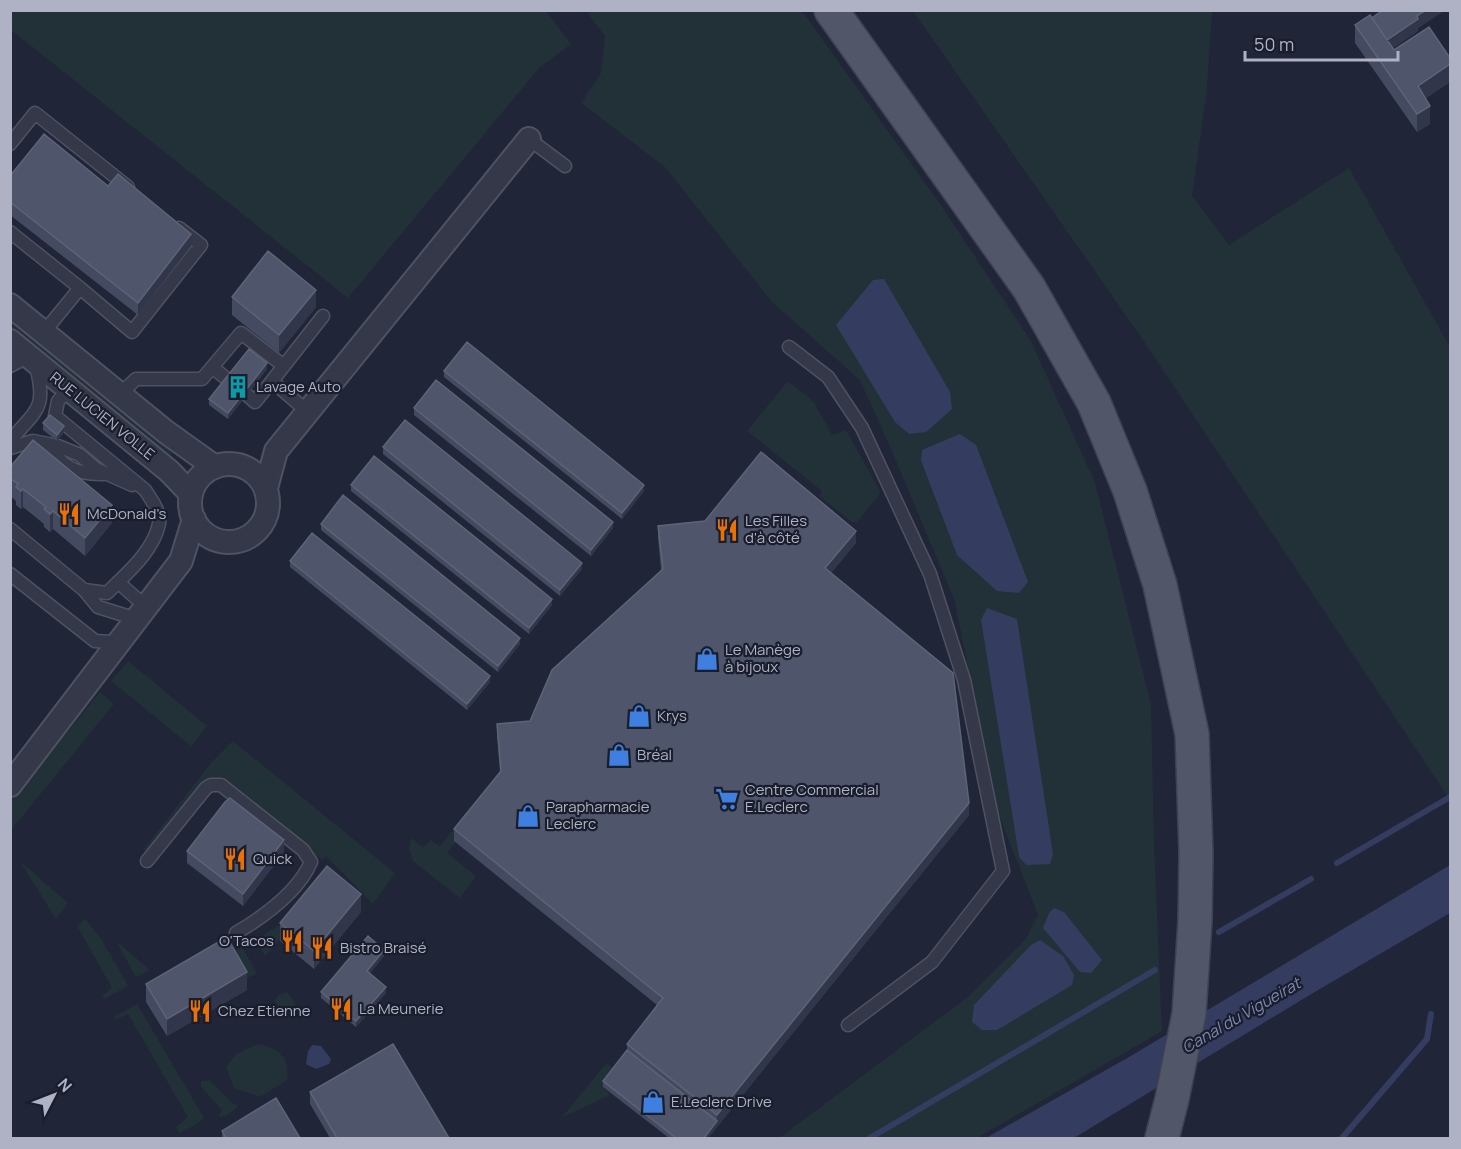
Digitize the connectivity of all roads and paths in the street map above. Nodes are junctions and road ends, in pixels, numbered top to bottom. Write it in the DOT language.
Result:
graph roads {
  1 [pos="831,10"];
  2 [pos="529,139"];
  3 [pos="10,144"];
  4 [pos="565,166"];
  5 [pos="136,194"];
  6 [pos="173,223"];
  7 [pos="10,232"];
  8 [pos="80,288"];
  9 [pos="10,305"];
  10 [pos="323,316"];
  11 [pos="44,332"];
  12 [pos="10,341"];
  13 [pos="789,347"];
  14 [pos="25,362"];
  15 [pos="284,366"];
  16 [pos="212,367"];
  17 [pos="228,380"];
  18 [pos="272,381"];
  19 [pos="69,389"];
  20 [pos="120,394"];
  21 [pos="247,395"];
  22 [pos="308,412"];
  23 [pos="10,441"];
  24 [pos="10,448"];
  25 [pos="276,451"];
  26 [pos="239,465"];
  27 [pos="214,467"];
  28 [pos="266,488"];
  29 [pos="145,490"];
  30 [pos="191,494"];
  31 [pos="194,519"];
  32 [pos="10,529"];
  33 [pos="225,542"];
  34 [pos="180,561"];
  35 [pos="10,574"];
  36 [pos="118,582"];
  37 [pos="84,590"];
  38 [pos="136,620"];
  39 [pos="10,785"];
  40 [pos="147,861"];
  41 [pos="236,933"];
  42 [pos="848,1025"];
  43 [pos="1162,1138"];
  1 -- 43 [label="main road"];
  2 -- 4 [label="lane"];
  2 -- 22 [label="street"];
  3 -- 5 [label="lane"];
  6 -- 8 [label="lane"];
  7 -- 8 [label="lane"];
  8 -- 11 [label="lane"];
  9 -- 11 [label="street"];
  10 -- 15 [label="lane"];
  11 -- 20 [label="street"];
  12 -- 14 [label="street, RUE LUCIEN VOLLE"];
  13 -- 42 [label="lane"];
  14 -- 19 [label="street, RUE LUCIEN VOLLE"];
  14 -- 23 [label="lane"];
  15 -- 16 [label="lane"];
  15 -- 18 [label="lane"];
  16 -- 17 [label="lane"];
  16 -- 20 [label="lane"];
  18 -- 21 [label="lane"];
  18 -- 22 [label="lane"];
  19 -- 29 [label="lane"];
  19 -- 30 [label="street, RUE LUCIEN VOLLE"];
  20 -- 27 [label="street"];
  22 -- 25 [label="street"];
  24 -- 29 [label="lane"];
  25 -- 26 [label="street"];
  25 -- 28 [label="street"];
  26 -- 27 [label="street"];
  26 -- 28 [label="street"];
  27 -- 30 [label="street"];
  28 -- 33 [label="street"];
  29 -- 36 [label="lane"];
  30 -- 31 [label="street"];
  31 -- 33 [label="street"];
  31 -- 34 [label="street"];
  32 -- 37 [label="lane"];
  33 -- 34 [label="street"];
  34 -- 38 [label="street"];
  35 -- 38 [label="lane"];
  36 -- 37 [label="lane"];
  36 -- 38 [label="lane"];
  37 -- 38 [label="lane"];
  38 -- 39 [label="street"];
  40 -- 41 [label="lane"];
}
